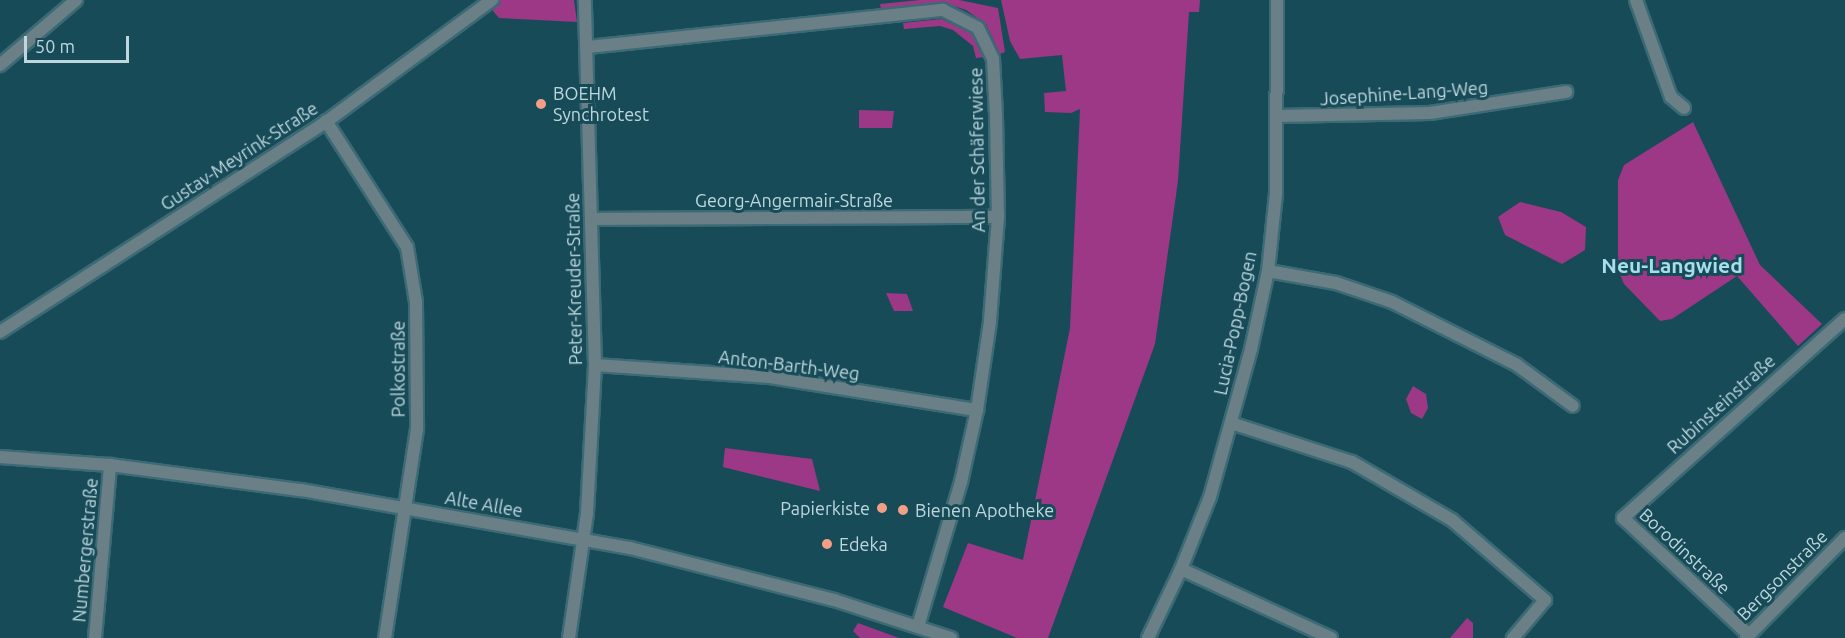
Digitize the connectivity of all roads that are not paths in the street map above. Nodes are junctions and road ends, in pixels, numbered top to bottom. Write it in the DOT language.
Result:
graph roads {
  1 [pos="76,0"];
  2 [pos="585,0"];
  3 [pos="1277,0"];
  4 [pos="1636,0"];
  5 [pos="492,1"];
  6 [pos="588,47"];
  7 [pos="0,65"];
  8 [pos="1566,92"];
  9 [pos="1684,108"];
  10 [pos="1278,116"];
  11 [pos="326,121"];
  12 [pos="998,217"];
  13 [pos="591,219"];
  14 [pos="1268,271"];
  15 [pos="1845,319"];
  16 [pos="0,332"];
  17 [pos="595,365"];
  18 [pos="1573,406"];
  19 [pos="977,410"];
  20 [pos="1232,423"];
  21 [pos="0,457"];
  22 [pos="111,465"];
  23 [pos="406,509"];
  24 [pos="1623,518"];
  25 [pos="1845,538"];
  26 [pos="584,540"];
  27 [pos="1181,569"];
  28 [pos="918,626"];
  29 [pos="1747,636"];
  30 [pos="95,638"];
  31 [pos="384,638"];
  32 [pos="569,638"];
  33 [pos="951,638"];
  34 [pos="1148,638"];
  35 [pos="1331,638"];
  36 [pos="1513,638"];
  1 -- 7 [label="street"];
  2 -- 6 [label="street, Peter-Kreuder-Straße"];
  3 -- 10 [label="street, Lucia-Popp-Bogen"];
  4 -- 9 [label="street"];
  5 -- 11 [label="street, Gustav-Meyrink-Straße"];
  6 -- 12 [label="street, An der Schäferwiese"];
  6 -- 13 [label="street, Peter-Kreuder-Straße"];
  8 -- 10 [label="street, Josephine-Lang-Weg"];
  10 -- 14 [label="street, Lucia-Popp-Bogen"];
  11 -- 16 [label="street, Gustav-Meyrink-Straße"];
  11 -- 23 [label="street, Polkostraße"];
  12 -- 13 [label="street, Georg-Angermair-Straße"];
  12 -- 19 [label="street, An der Schäferwiese"];
  13 -- 17 [label="street, Peter-Kreuder-Straße"];
  14 -- 18 [label="street"];
  14 -- 20 [label="street, Lucia-Popp-Bogen"];
  15 -- 24 [label="street, Rubinsteinstraße"];
  17 -- 19 [label="street, Anton-Barth-Weg"];
  17 -- 26 [label="street, Peter-Kreuder-Straße"];
  19 -- 28 [label="street, An der Schäferwiese"];
  20 -- 27 [label="street, Lucia-Popp-Bogen"];
  20 -- 36 [label="street"];
  21 -- 22 [label="street, Alte Allee"];
  22 -- 23 [label="street, Alte Allee"];
  22 -- 30 [label="street, Numbergerstraße"];
  23 -- 26 [label="street, Alte Allee"];
  23 -- 31 [label="street, Polkostraße"];
  24 -- 29 [label="street, Borodinstraße"];
  25 -- 29 [label="street, Bergsonstraße"];
  26 -- 28 [label="street, Alte Allee"];
  26 -- 32 [label="street, Peter-Kreuder-Straße"];
  27 -- 34 [label="street, Lucia-Popp-Bogen"];
  27 -- 35 [label="street"];
  28 -- 33 [label="street, Alte Allee"];
}
